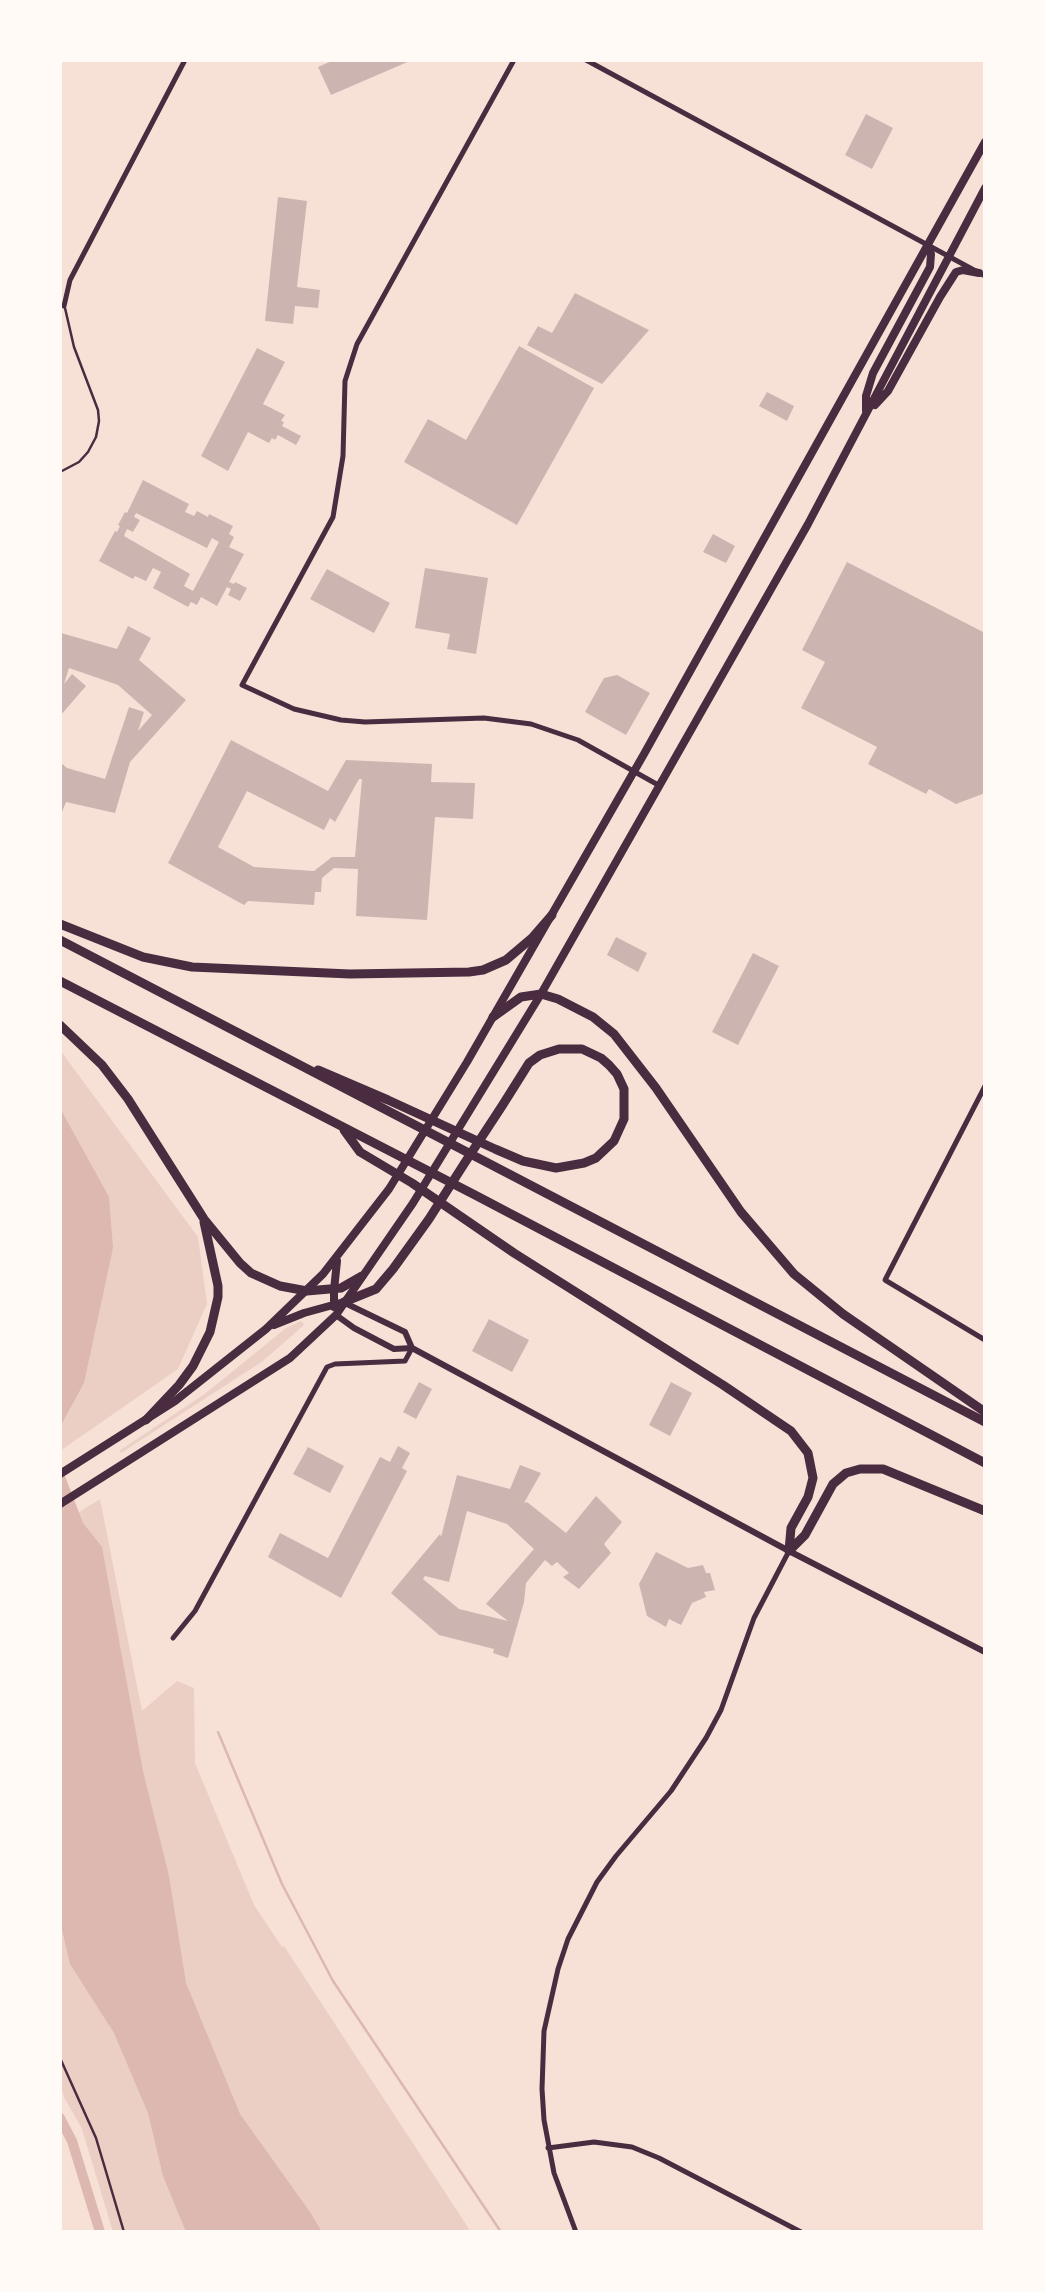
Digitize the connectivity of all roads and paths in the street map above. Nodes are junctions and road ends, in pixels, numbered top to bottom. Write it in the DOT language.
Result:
graph roads {
  1 [pos="514,60"];
  2 [pos="586,60"];
  3 [pos="183,61"];
  4 [pos="985,142"];
  5 [pos="985,188"];
  6 [pos="928,246"];
  7 [pos="949,257"];
  8 [pos="982,275"];
  9 [pos="64,306"];
  10 [pos="866,416"];
  11 [pos="60,472"];
  12 [pos="634,772"];
  13 [pos="660,786"];
  14 [pos="552,916"];
  15 [pos="60,924"];
  16 [pos="60,940"];
  17 [pos="60,981"];
  18 [pos="541,994"];
  19 [pos="494,1016"];
  20 [pos="60,1025"];
  21 [pos="259,1046"];
  22 [pos="985,1086"];
  23 [pos="342,1127"];
  24 [pos="204,1219"];
  25 [pos="338,1256"];
  26 [pos="362,1276"];
  27 [pos="334,1290"];
  28 [pos="306,1291"];
  29 [pos="339,1303"];
  30 [pos="336,1315"];
  31 [pos="266,1330"];
  32 [pos="985,1340"];
  33 [pos="412,1348"];
  34 [pos="985,1412"];
  35 [pos="146,1420"];
  36 [pos="985,1422"];
  37 [pos="985,1463"];
  38 [pos="60,1474"];
  39 [pos="60,1504"];
  40 [pos="985,1511"];
  41 [pos="789,1551"];
  42 [pos="173,1638"];
  43 [pos="985,1652"];
  44 [pos="60,2058"];
  45 [pos="548,2148"];
  46 [pos="124,2232"];
  47 [pos="576,2232"];
  48 [pos="801,2232"];
  1 -- 12 [label="street"];
  2 -- 6 [label="street"];
  3 -- 9 [label="street"];
  4 -- 6 [label="main road"];
  5 -- 7 [label="main road"];
  6 -- 7 [label="street"];
  6 -- 10 [label="main road"];
  6 -- 12 [label="main road"];
  7 -- 8 [label="street"];
  7 -- 10 [label="main road"];
  8 -- 10 [label="main road"];
  9 -- 11 [label="lane"];
  10 -- 13 [label="main road"];
  12 -- 13 [label="street"];
  12 -- 14 [label="main road"];
  13 -- 18 [label="main road"];
  14 -- 15 [label="highway"];
  14 -- 19 [label="main road"];
  16 -- 21 [label="highway"];
  17 -- 23 [label="highway"];
  18 -- 19 [label="highway"];
  18 -- 26 [label="main road"];
  18 -- 34 [label="highway"];
  19 -- 25 [label="main road"];
  20 -- 24 [label="highway"];
  21 -- 29 [label="highway"];
  21 -- 36 [label="highway"];
  22 -- 32 [label="street"];
  23 -- 37 [label="highway"];
  23 -- 41 [label="highway"];
  24 -- 28 [label="highway"];
  24 -- 35 [label="highway"];
  25 -- 27 [label="main road"];
  25 -- 28 [label="main road"];
  26 -- 27 [label="highway"];
  26 -- 29 [label="main road"];
  27 -- 28 [label="highway"];
  27 -- 29 [label="main road"];
  28 -- 31 [label="main road"];
  29 -- 30 [label="main road"];
  29 -- 31 [label="main road"];
  29 -- 33 [label="main road"];
  30 -- 33 [label="main road"];
  30 -- 39 [label="main road"];
  31 -- 35 [label="main road"];
  33 -- 41 [label="main road"];
  33 -- 42 [label="street"];
  35 -- 38 [label="main road"];
  40 -- 41 [label="highway"];
  41 -- 43 [label="main road"];
  41 -- 45 [label="street"];
  44 -- 46 [label="path"];
  45 -- 47 [label="street"];
  45 -- 48 [label="street"];
}
